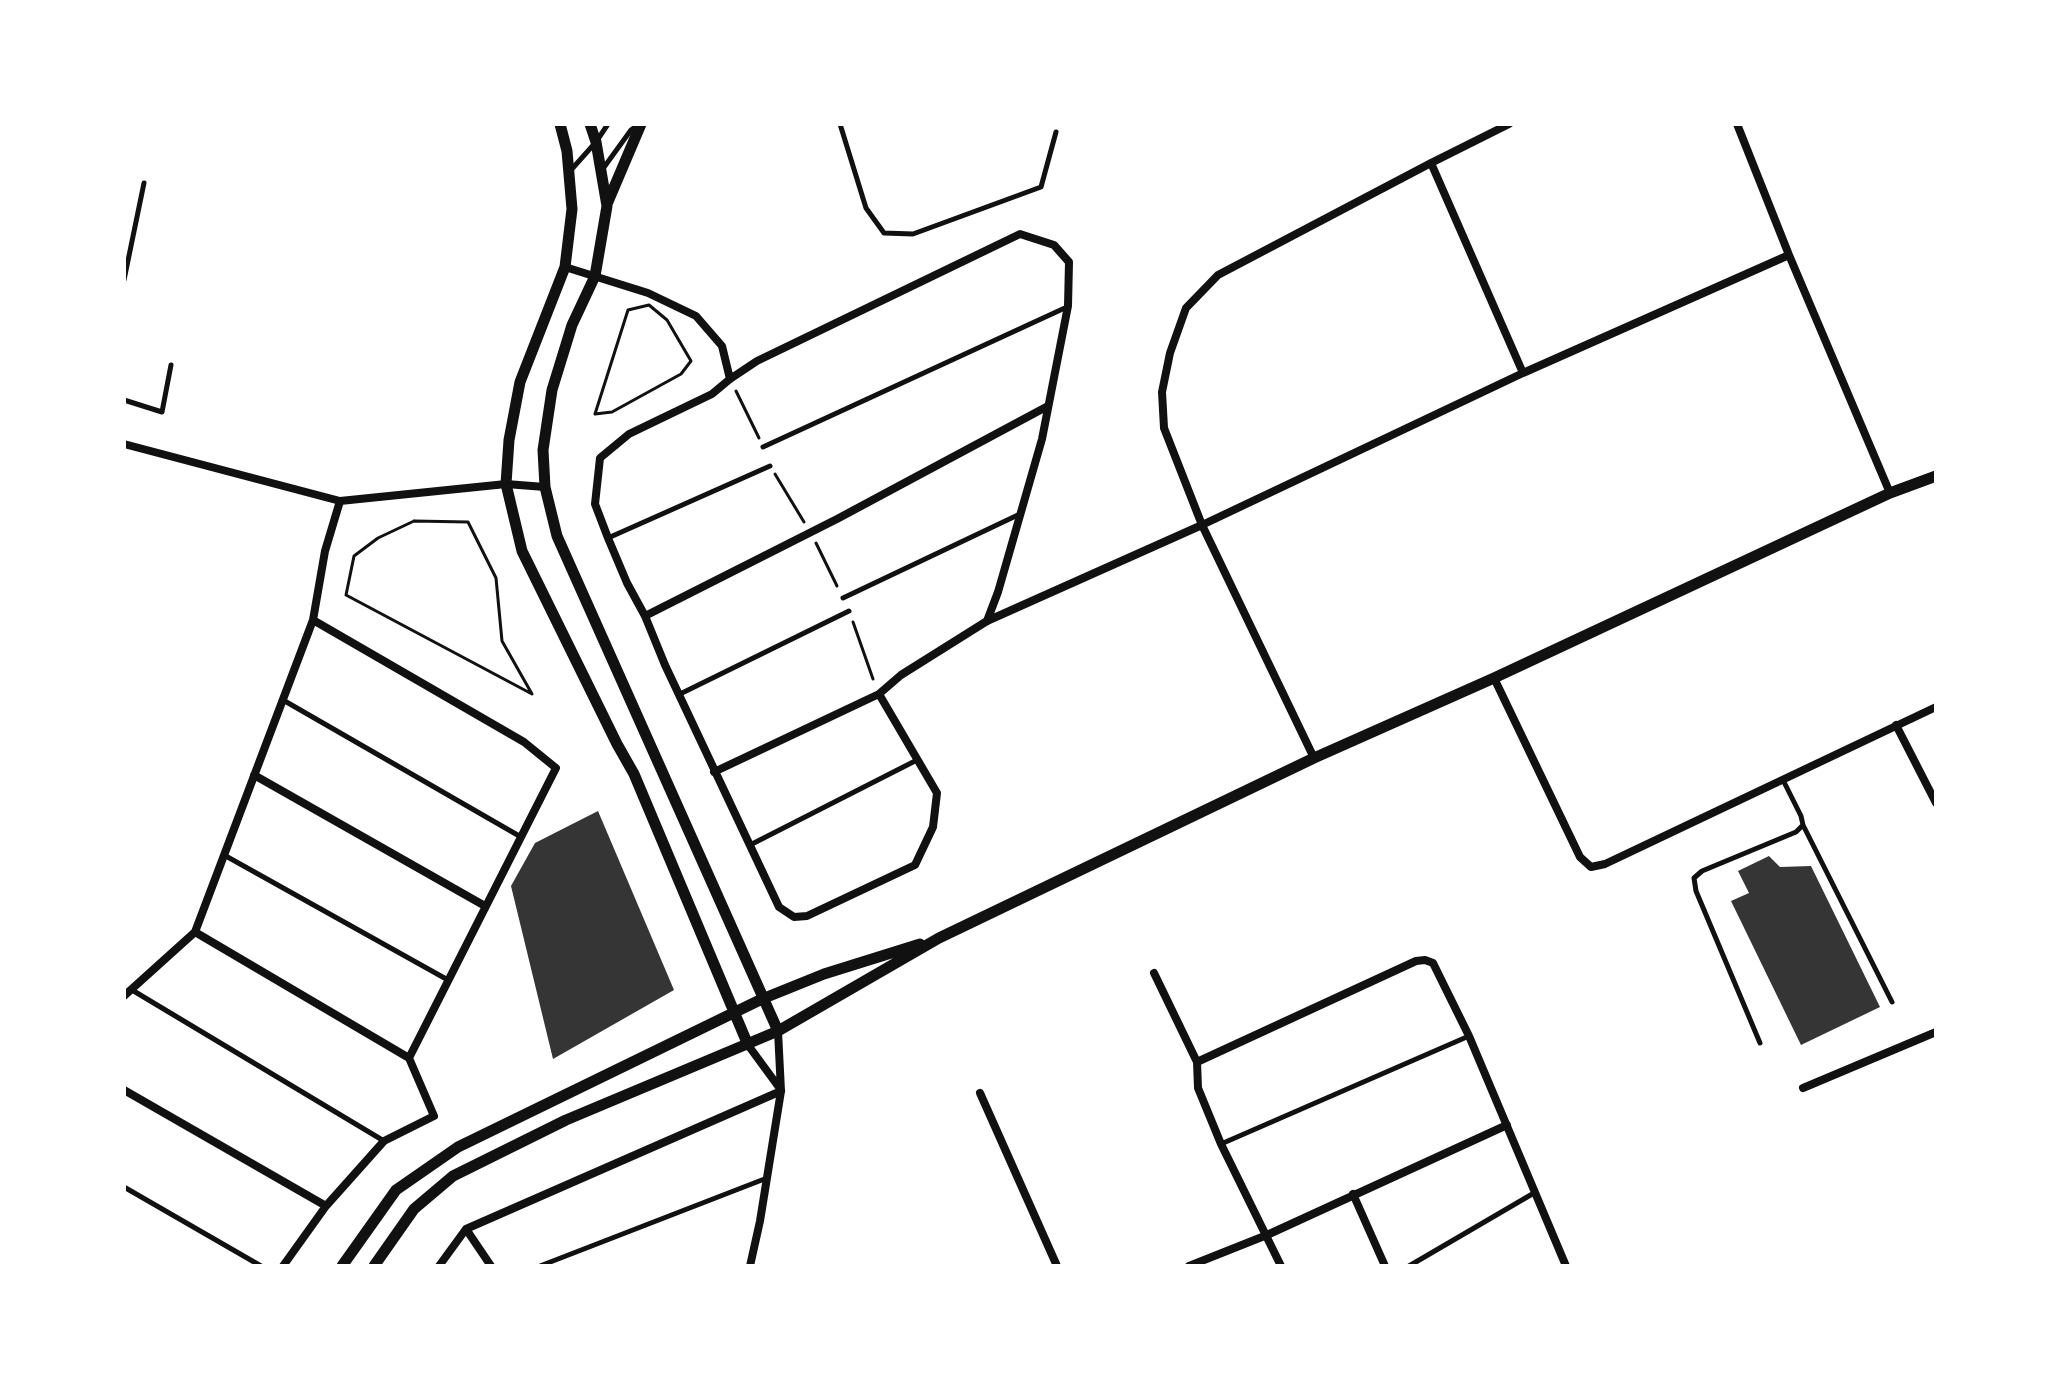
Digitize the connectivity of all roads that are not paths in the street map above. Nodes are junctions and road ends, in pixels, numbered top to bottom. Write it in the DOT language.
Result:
graph roads {
  1 [pos="560,124"];
  2 [pos="590,124"];
  3 [pos="608,124"];
  4 [pos="640,124"];
  5 [pos="840,124"];
  6 [pos="1509,124"];
  7 [pos="1737,124"];
  8 [pos="1056,132"];
  9 [pos="596,142"];
  10 [pos="1431,163"];
  11 [pos="601,171"];
  12 [pos="569,172"];
  13 [pos="144,183"];
  14 [pos="607,206"];
  15 [pos="1789,255"];
  16 [pos="565,267"];
  17 [pos="595,276"];
  18 [pos="124,280"];
  19 [pos="1068,306"];
  20 [pos="171,365"];
  21 [pos="1523,373"];
  22 [pos="730,379"];
  23 [pos="124,400"];
  24 [pos="1048,406"];
  25 [pos="124,444"];
  26 [pos="763,447"];
  27 [pos="770,466"];
  28 [pos="1936,476"];
  29 [pos="506,484"];
  30 [pos="545,487"];
  31 [pos="1890,493"];
  32 [pos="340,501"];
  33 [pos="1021,514"];
  34 [pos="1202,525"];
  35 [pos="608,538"];
  36 [pos="843,598"];
  37 [pos="849,611"];
  38 [pos="645,616"];
  39 [pos="313,620"];
  40 [pos="987,621"];
  41 [pos="1494,678"];
  42 [pos="680,694"];
  43 [pos="879,694"];
  44 [pos="283,700"];
  45 [pos="1936,707"];
  46 [pos="1896,725"];
  47 [pos="1314,758"];
  48 [pos="917,760"];
  49 [pos="714,772"];
  50 [pos="254,775"];
  51 [pos="1783,779"];
  52 [pos="1936,803"];
  53 [pos="1803,825"];
  54 [pos="521,837"];
  55 [pos="750,845"];
  56 [pos="224,855"];
  57 [pos="485,906"];
  58 [pos="195,932"];
  59 [pos="939,938"];
  60 [pos="1154,973"];
  61 [pos="448,980"];
  62 [pos="128,993"];
  63 [pos="762,999"];
  64 [pos="1892,1002"];
  65 [pos="734,1013"];
  66 [pos="778,1031"];
  67 [pos="1936,1032"];
  68 [pos="1469,1036"];
  69 [pos="1760,1043"];
  70 [pos="748,1045"];
  71 [pos="409,1058"];
  72 [pos="1197,1062"];
  73 [pos="1803,1088"];
  74 [pos="124,1090"];
  75 [pos="781,1091"];
  76 [pos="980,1093"];
  77 [pos="1507,1125"];
  78 [pos="384,1141"];
  79 [pos="1221,1144"];
  80 [pos="768,1178"];
  81 [pos="124,1187"];
  82 [pos="1534,1193"];
  83 [pos="1353,1194"];
  84 [pos="326,1206"];
  85 [pos="466,1229"];
  86 [pos="1267,1235"];
  87 [pos="261,1266"];
  88 [pos="283,1266"];
  89 [pos="342,1266"];
  90 [pos="374,1266"];
  91 [pos="439,1266"];
  92 [pos="491,1266"];
  93 [pos="540,1266"];
  94 [pos="749,1266"];
  95 [pos="1057,1266"];
  96 [pos="1189,1266"];
  97 [pos="1281,1266"];
  98 [pos="1385,1266"];
  99 [pos="1409,1266"];
  100 [pos="1566,1266"];
  1 -- 12 [label="street"];
  2 -- 9 [label="street"];
  3 -- 9 [label="lane"];
  4 -- 11 [label="lane"];
  4 -- 14 [label="street"];
  5 -- 8 [label="lane"];
  6 -- 10 [label="street"];
  7 -- 15 [label="street"];
  9 -- 11 [label="street"];
  9 -- 12 [label="lane"];
  10 -- 21 [label="street"];
  10 -- 34 [label="street"];
  11 -- 14 [label="street"];
  12 -- 16 [label="street"];
  13 -- 18 [label="lane"];
  14 -- 17 [label="street"];
  15 -- 21 [label="street"];
  15 -- 31 [label="street"];
  16 -- 17 [label="street"];
  16 -- 29 [label="street"];
  17 -- 22 [label="street"];
  17 -- 30 [label="street"];
  19 -- 22 [label="street"];
  19 -- 24 [label="street"];
  19 -- 26 [label="lane"];
  20 -- 23 [label="lane"];
  21 -- 34 [label="street"];
  22 -- 35 [label="street"];
  24 -- 33 [label="street"];
  24 -- 38 [label="street"];
  25 -- 32 [label="street"];
  27 -- 35 [label="lane"];
  28 -- 31 [label="street"];
  29 -- 30 [label="street"];
  29 -- 32 [label="street"];
  29 -- 65 [label="street"];
  30 -- 63 [label="street"];
  31 -- 41 [label="street"];
  32 -- 39 [label="street"];
  33 -- 36 [label="lane"];
  33 -- 40 [label="street"];
  34 -- 40 [label="street"];
  34 -- 47 [label="street"];
  35 -- 38 [label="street"];
  37 -- 42 [label="lane"];
  38 -- 42 [label="street"];
  39 -- 44 [label="street"];
  39 -- 54 [label="street"];
  40 -- 43 [label="street"];
  41 -- 47 [label="street"];
  41 -- 51 [label="street"];
  42 -- 49 [label="street"];
  43 -- 48 [label="street"];
  43 -- 49 [label="street"];
  44 -- 50 [label="street"];
  44 -- 54 [label="lane"];
  45 -- 46 [label="street"];
  46 -- 51 [label="street"];
  46 -- 52 [label="street"];
  47 -- 59 [label="street"];
  48 -- 55 [label="lane"];
  48 -- 55 [label="street"];
  49 -- 55 [label="street"];
  50 -- 56 [label="street"];
  50 -- 57 [label="street"];
  51 -- 53 [label="lane"];
  53 -- 64 [label="lane"];
  53 -- 69 [label="lane"];
  54 -- 57 [label="street"];
  56 -- 58 [label="street"];
  56 -- 61 [label="lane"];
  57 -- 61 [label="street"];
  58 -- 62 [label="street"];
  58 -- 71 [label="street"];
  59 -- 63 [label="street"];
  59 -- 66 [label="street"];
  60 -- 72 [label="street"];
  61 -- 71 [label="street"];
  62 -- 78 [label="lane"];
  63 -- 65 [label="street"];
  63 -- 66 [label="street"];
  65 -- 70 [label="street"];
  65 -- 89 [label="street"];
  66 -- 70 [label="street"];
  66 -- 75 [label="street"];
  67 -- 73 [label="street"];
  68 -- 72 [label="street"];
  68 -- 77 [label="street"];
  68 -- 79 [label="lane"];
  70 -- 75 [label="street"];
  70 -- 90 [label="street"];
  71 -- 78 [label="street"];
  72 -- 79 [label="street"];
  74 -- 84 [label="street"];
  75 -- 80 [label="street"];
  75 -- 85 [label="street"];
  76 -- 95 [label="street"];
  77 -- 82 [label="street"];
  77 -- 83 [label="street"];
  78 -- 84 [label="street"];
  79 -- 86 [label="street"];
  80 -- 93 [label="lane"];
  80 -- 94 [label="street"];
  81 -- 87 [label="lane"];
  82 -- 99 [label="lane"];
  82 -- 100 [label="street"];
  83 -- 86 [label="street"];
  83 -- 98 [label="street"];
  84 -- 88 [label="street"];
  85 -- 91 [label="street"];
  85 -- 92 [label="street"];
  86 -- 96 [label="street"];
  86 -- 97 [label="street"];
}
